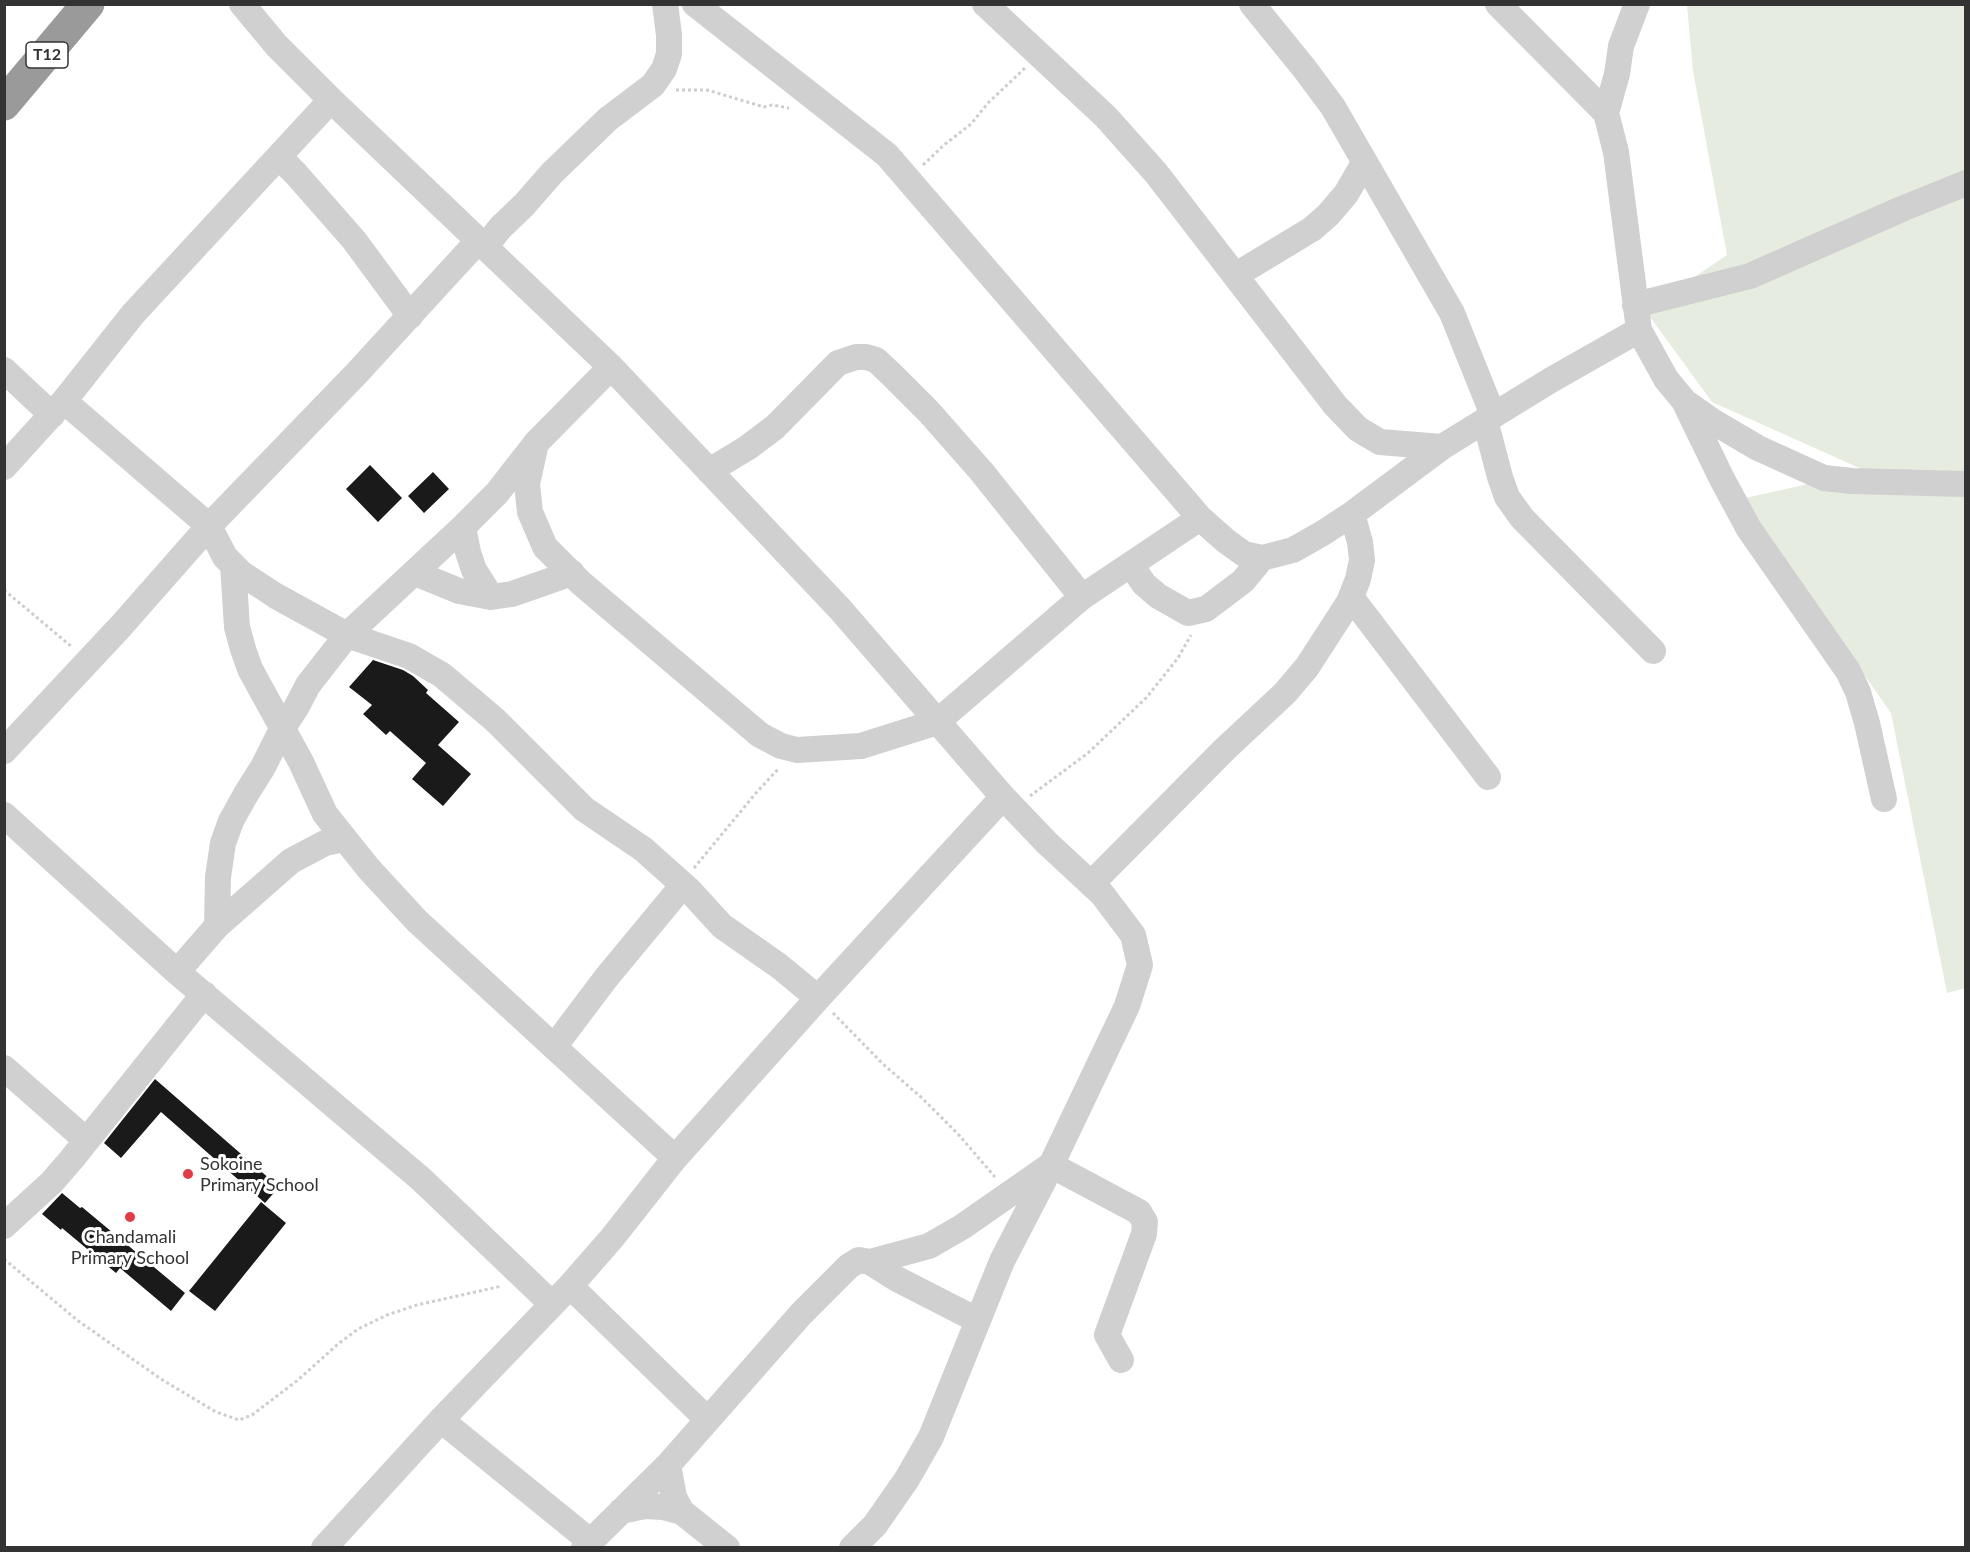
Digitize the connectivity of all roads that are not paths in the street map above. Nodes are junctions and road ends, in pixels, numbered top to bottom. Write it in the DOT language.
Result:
graph roads {
  1 [pos="88,4"];
  2 [pos="242,4"];
  3 [pos="664,4"];
  4 [pos="695,4"];
  5 [pos="985,4"];
  6 [pos="1252,4"];
  7 [pos="1498,4"];
  8 [pos="1637,4"];
  9 [pos="331,100"];
  10 [pos="4,104"];
  11 [pos="1606,113"];
  12 [pos="279,157"];
  13 [pos="1364,163"];
  14 [pos="1965,183"];
  15 [pos="483,243"];
  16 [pos="1236,275"];
  17 [pos="410,316"];
  18 [pos="1637,318"];
  19 [pos="611,367"];
  20 [pos="4,369"];
  21 [pos="1685,402"];
  22 [pos="58,408"];
  23 [pos="1489,418"];
  24 [pos="536,443"];
  25 [pos="1442,447"];
  26 [pos="4,467"];
  27 [pos="709,471"];
  28 [pos="1965,484"];
  29 [pos="1352,514"];
  30 [pos="1200,518"];
  31 [pos="209,526"];
  32 [pos="463,527"];
  33 [pos="1262,558"];
  34 [pos="233,565"];
  35 [pos="1131,565"];
  36 [pos="415,573"];
  37 [pos="572,573"];
  38 [pos="491,597"];
  39 [pos="1082,597"];
  40 [pos="1351,597"];
  41 [pos="347,635"];
  42 [pos="1653,651"];
  43 [pos="937,722"];
  44 [pos="14,724"];
  45 [pos="282,729"];
  46 [pos="4,751"];
  47 [pos="1488,777"];
  48 [pos="1884,799"];
  49 [pos="1009,802"];
  50 [pos="4,815"];
  51 [pos="344,838"];
  52 [pos="677,880"];
  53 [pos="1090,884"];
  54 [pos="217,926"];
  55 [pos="177,972"];
  56 [pos="204,994"];
  57 [pos="818,998"];
  58 [pos="554,1047"];
  59 [pos="4,1068"];
  60 [pos="86,1140"];
  61 [pos="675,1158"];
  62 [pos="1051,1165"];
  63 [pos="4,1226"];
  64 [pos="870,1262"];
  65 [pos="570,1286"];
  66 [pos="552,1304"];
  67 [pos="977,1320"];
  68 [pos="1121,1360"];
  69 [pos="707,1419"];
  70 [pos="441,1420"];
  71 [pos="668,1465"];
  72 [pos="621,1511"];
  73 [pos="682,1512"];
  74 [pos="587,1544"];
  75 [pos="324,1548"];
  76 [pos="728,1548"];
  77 [pos="852,1548"];
  1 -- 10 [label="highway, T12"];
  2 -- 9 [label="street"];
  3 -- 15 [label="street"];
  4 -- 30 [label="street"];
  5 -- 16 [label="street"];
  6 -- 13 [label="street"];
  7 -- 11 [label="street"];
  8 -- 11 [label="street"];
  9 -- 12 [label="street"];
  9 -- 15 [label="street"];
  11 -- 18 [label="street"];
  12 -- 17 [label="street"];
  12 -- 22 [label="street"];
  13 -- 16 [label="street"];
  13 -- 23 [label="street"];
  14 -- 18 [label="street"];
  15 -- 17 [label="street"];
  15 -- 19 [label="street"];
  16 -- 25 [label="street"];
  17 -- 31 [label="street"];
  18 -- 21 [label="street"];
  18 -- 23 [label="street"];
  19 -- 24 [label="street"];
  19 -- 27 [label="street"];
  20 -- 22 [label="street"];
  21 -- 28 [label="street"];
  21 -- 48 [label="street"];
  22 -- 26 [label="street"];
  22 -- 31 [label="street"];
  23 -- 25 [label="street"];
  23 -- 42 [label="street"];
  24 -- 32 [label="street"];
  24 -- 37 [label="street"];
  25 -- 29 [label="street"];
  27 -- 39 [label="street"];
  27 -- 43 [label="street"];
  29 -- 33 [label="street"];
  29 -- 40 [label="street"];
  30 -- 33 [label="street"];
  30 -- 35 [label="street"];
  31 -- 34 [label="street"];
  31 -- 44 [label="street"];
  32 -- 36 [label="street"];
  32 -- 38 [label="street"];
  33 -- 35 [label="street"];
  34 -- 41 [label="street"];
  34 -- 45 [label="street"];
  35 -- 39 [label="street"];
  36 -- 38 [label="street"];
  36 -- 41 [label="street"];
  37 -- 38 [label="street"];
  37 -- 43 [label="street"];
  39 -- 43 [label="street"];
  40 -- 47 [label="street"];
  40 -- 53 [label="street"];
  41 -- 45 [label="street"];
  41 -- 52 [label="street"];
  43 -- 49 [label="street"];
  44 -- 46 [label="street"];
  45 -- 51 [label="street"];
  45 -- 54 [label="street"];
  49 -- 53 [label="street"];
  49 -- 57 [label="street"];
  50 -- 55 [label="street"];
  51 -- 54 [label="street"];
  51 -- 58 [label="street"];
  52 -- 57 [label="street"];
  52 -- 58 [label="street"];
  53 -- 62 [label="street"];
  54 -- 55 [label="street"];
  55 -- 56 [label="street"];
  56 -- 60 [label="street"];
  56 -- 66 [label="street"];
  57 -- 61 [label="street"];
  58 -- 61 [label="street"];
  59 -- 60 [label="street"];
  60 -- 63 [label="street"];
  61 -- 65 [label="street"];
  62 -- 64 [label="street"];
  62 -- 67 [label="street"];
  62 -- 68 [label="street"];
  64 -- 67 [label="street"];
  64 -- 69 [label="street"];
  65 -- 66 [label="street"];
  65 -- 69 [label="street"];
  66 -- 70 [label="street"];
  67 -- 77 [label="street"];
  69 -- 71 [label="street"];
  70 -- 74 [label="street"];
  70 -- 75 [label="street"];
  71 -- 72 [label="street"];
  71 -- 73 [label="street"];
  72 -- 73 [label="street"];
  72 -- 74 [label="street"];
  73 -- 76 [label="street"];
}
